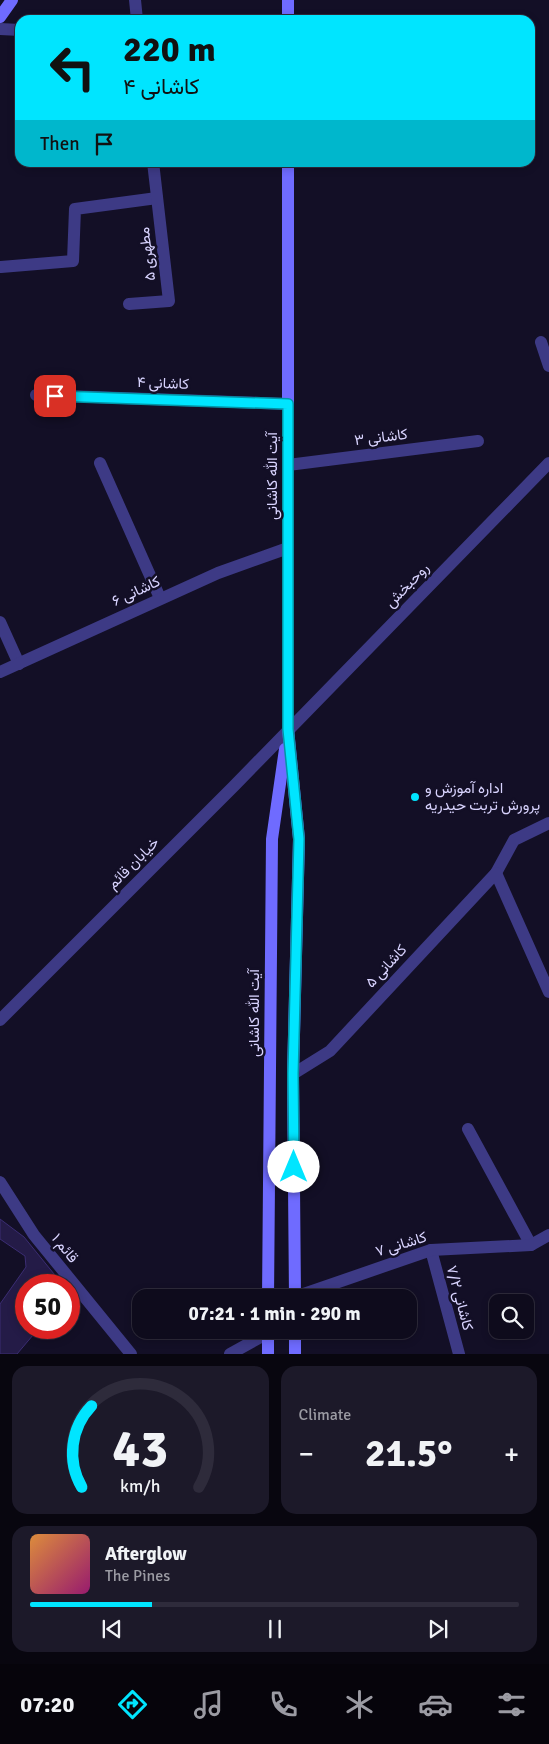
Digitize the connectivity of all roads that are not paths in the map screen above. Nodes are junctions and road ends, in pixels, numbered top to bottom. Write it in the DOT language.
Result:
graph roads {
  1 [pos="12,0"];
  2 [pos="135,0"];
  3 [pos="288,0"];
  4 [pos="136,15"];
  5 [pos="288,15"];
  6 [pos="0,17"];
  7 [pos="0,29"];
  8 [pos="15,30"];
  9 [pos="154,167"];
  10 [pos="288,167"];
  11 [pos="157,198"];
  12 [pos="1,267"];
  13 [pos="129,304"];
  14 [pos="540,342"];
  15 [pos="549,366"];
  16 [pos="36,395"];
  17 [pos="288,404"];
  18 [pos="478,441"];
  19 [pos="100,463"];
  20 [pos="549,463"];
  21 [pos="288,466"];
  22 [pos="288,548"];
  23 [pos="160,598"];
  24 [pos="0,622"];
  25 [pos="19,664"];
  26 [pos="0,672"];
  27 [pos="288,729"];
  28 [pos="549,823"];
  29 [pos="496,873"];
  30 [pos="549,992"];
  31 [pos="0,1020"];
  32 [pos="293,1074"];
  33 [pos="468,1129"];
  34 [pos="0,1182"];
  35 [pos="549,1235"];
  36 [pos="531,1245"];
  37 [pos="431,1250"];
  38 [pos="268,1289"];
  39 [pos="295,1289"];
  40 [pos="318,1289"];
  41 [pos="255,1339"];
  42 [pos="268,1339"];
  43 [pos="295,1339"];
  44 [pos="130,1354"];
  45 [pos="230,1354"];
  46 [pos="268,1354"];
  47 [pos="294,1354"];
  48 [pos="459,1354"];
  1 -- 6 [label="main road"];
  2 -- 4 [label="street"];
  3 -- 5 [label="main road"];
  7 -- 8 [label="street"];
  9 -- 11 [label="street, مطهری ۵"];
  10 -- 17 [label="main road, آیت الله کاشانی"];
  11 -- 12 [label="street"];
  11 -- 13 [label="street, مطهری ۵"];
  14 -- 15 [label="street"];
  16 -- 17 [label="street, کاشانی ۴"];
  17 -- 21 [label="main road, آیت الله کاشانی"];
  18 -- 21 [label="street, کاشانی ۳"];
  19 -- 23 [label="street"];
  20 -- 27 [label="street, روحبخش"];
  21 -- 22 [label="main road, آیت الله کاشانی"];
  22 -- 23 [label="street, کاشانی ۶"];
  22 -- 27 [label="main road, آیت الله کاشانی"];
  23 -- 25 [label="street, کاشانی ۶"];
  24 -- 25 [label="street"];
  25 -- 26 [label="street, کاشانی ۶"];
  27 -- 31 [label="street, خیابان قائم"];
  27 -- 32 [label="main road, آیت الله کاشانی"];
  27 -- 38 [label="main road, آیت الله کاشانی"];
  28 -- 29 [label="street, کاشانی ۵"];
  29 -- 30 [label="street"];
  29 -- 32 [label="street, کاشانی ۵"];
  32 -- 39 [label="main road, آیت الله کاشانی"];
  33 -- 36 [label="street"];
  34 -- 44 [label="street, قائم ۱"];
  35 -- 36 [label="street, کاشانی ۷"];
  36 -- 37 [label="street, کاشانی ۷"];
  37 -- 40 [label="street, کاشانی ۷"];
  37 -- 48 [label="street, کاشانی ۷/۲"];
  41 -- 45 [label="street"];
  42 -- 46 [label="main road"];
  43 -- 47 [label="main road"];
}
